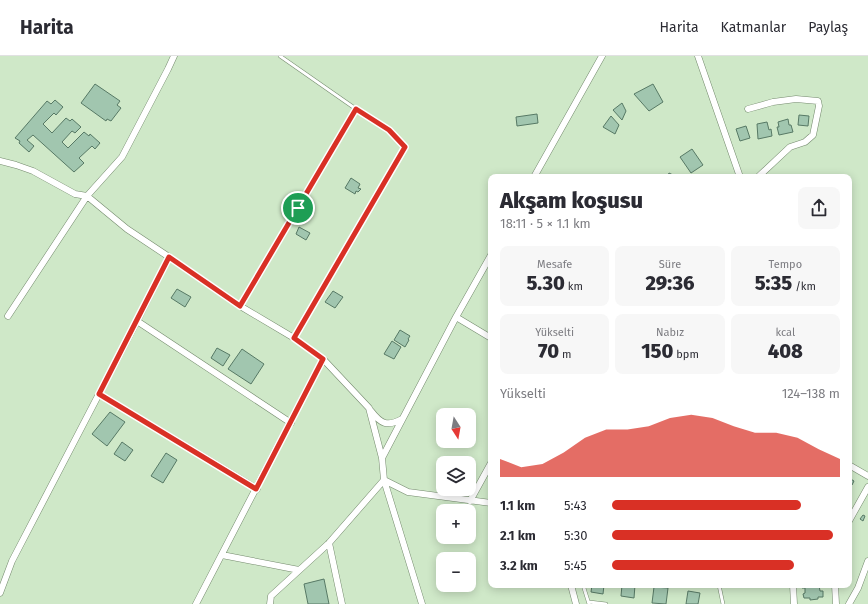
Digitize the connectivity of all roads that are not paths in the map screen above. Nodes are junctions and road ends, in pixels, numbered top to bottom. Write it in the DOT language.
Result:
graph roads {
  1 [pos="174,56"];
  2 [pos="280,56"];
  3 [pos="602,56"];
  4 [pos="698,56"];
  5 [pos="356,109"];
  6 [pos="748,109"];
  7 [pos="0,161"];
  8 [pos="536,174"];
  9 [pos="739,174"];
  10 [pos="761,174"];
  11 [pos="87,196"];
  12 [pos="169,257"];
  13 [pos="488,266"];
  14 [pos="240,306"];
  15 [pos="8,316"];
  16 [pos="456,317"];
  17 [pos="137,321"];
  18 [pos="488,336"];
  19 [pos="294,338"];
  20 [pos="323,359"];
  21 [pos="99,394"];
  22 [pos="369,408"];
  23 [pos="403,419"];
  24 [pos="291,423"];
  25 [pos="382,458"];
  26 [pos="852,467"];
  27 [pos="488,468"];
  28 [pos="868,476"];
  29 [pos="384,480"];
  30 [pos="868,487"];
  31 [pos="256,489"];
  32 [pos="470,501"];
  33 [pos="488,503"];
  34 [pos="852,516"];
  35 [pos="329,543"];
  36 [pos="222,555"];
  37 [pos="868,562"];
  38 [pos="299,570"];
  39 [pos="2,584"];
  40 [pos="572,588"];
  41 [pos="584,588"];
  42 [pos="720,588"];
  43 [pos="793,588"];
  44 [pos="835,588"];
  45 [pos="0,593"];
  46 [pos="589,603"];
  47 [pos="196,604"];
  48 [pos="270,604"];
  49 [pos="342,604"];
  50 [pos="422,604"];
  51 [pos="576,604"];
  52 [pos="606,604"];
  53 [pos="723,604"];
  54 [pos="794,604"];
  55 [pos="836,604"];
  56 [pos="849,604"];
  1 -- 11 [label="street"];
  2 -- 5 [label="lane"];
  3 -- 8 [label="street"];
  4 -- 9 [label="street"];
  5 -- 14 [label="street"];
  5 -- 19 [label="lane"];
  6 -- 10 [label="street"];
  7 -- 11 [label="street"];
  11 -- 12 [label="street"];
  11 -- 15 [label="street"];
  12 -- 14 [label="street"];
  12 -- 17 [label="street"];
  13 -- 16 [label="street"];
  14 -- 19 [label="street"];
  16 -- 18 [label="street"];
  16 -- 23 [label="street"];
  17 -- 21 [label="street"];
  17 -- 24 [label="street"];
  19 -- 20 [label="street"];
  20 -- 22 [label="street"];
  20 -- 24 [label="street"];
  21 -- 31 [label="street"];
  21 -- 39 [label="street"];
  22 -- 23 [label="street"];
  22 -- 25 [label="street"];
  23 -- 25 [label="street"];
  24 -- 31 [label="street"];
  25 -- 29 [label="street"];
  26 -- 28 [label="street"];
  27 -- 32 [label="street"];
  29 -- 32 [label="street"];
  29 -- 35 [label="street"];
  29 -- 50 [label="street"];
  30 -- 34 [label="street"];
  31 -- 36 [label="street"];
  32 -- 33 [label="street"];
  35 -- 38 [label="street"];
  35 -- 49 [label="street"];
  36 -- 38 [label="street"];
  36 -- 47 [label="street"];
  37 -- 56 [label="street"];
  38 -- 48 [label="street"];
  39 -- 45 [label="street"];
  40 -- 51 [label="street"];
  41 -- 46 [label="lane"];
  42 -- 53 [label="lane"];
  43 -- 54 [label="street"];
  44 -- 55 [label="street"];
  46 -- 52 [label="lane"];
}
